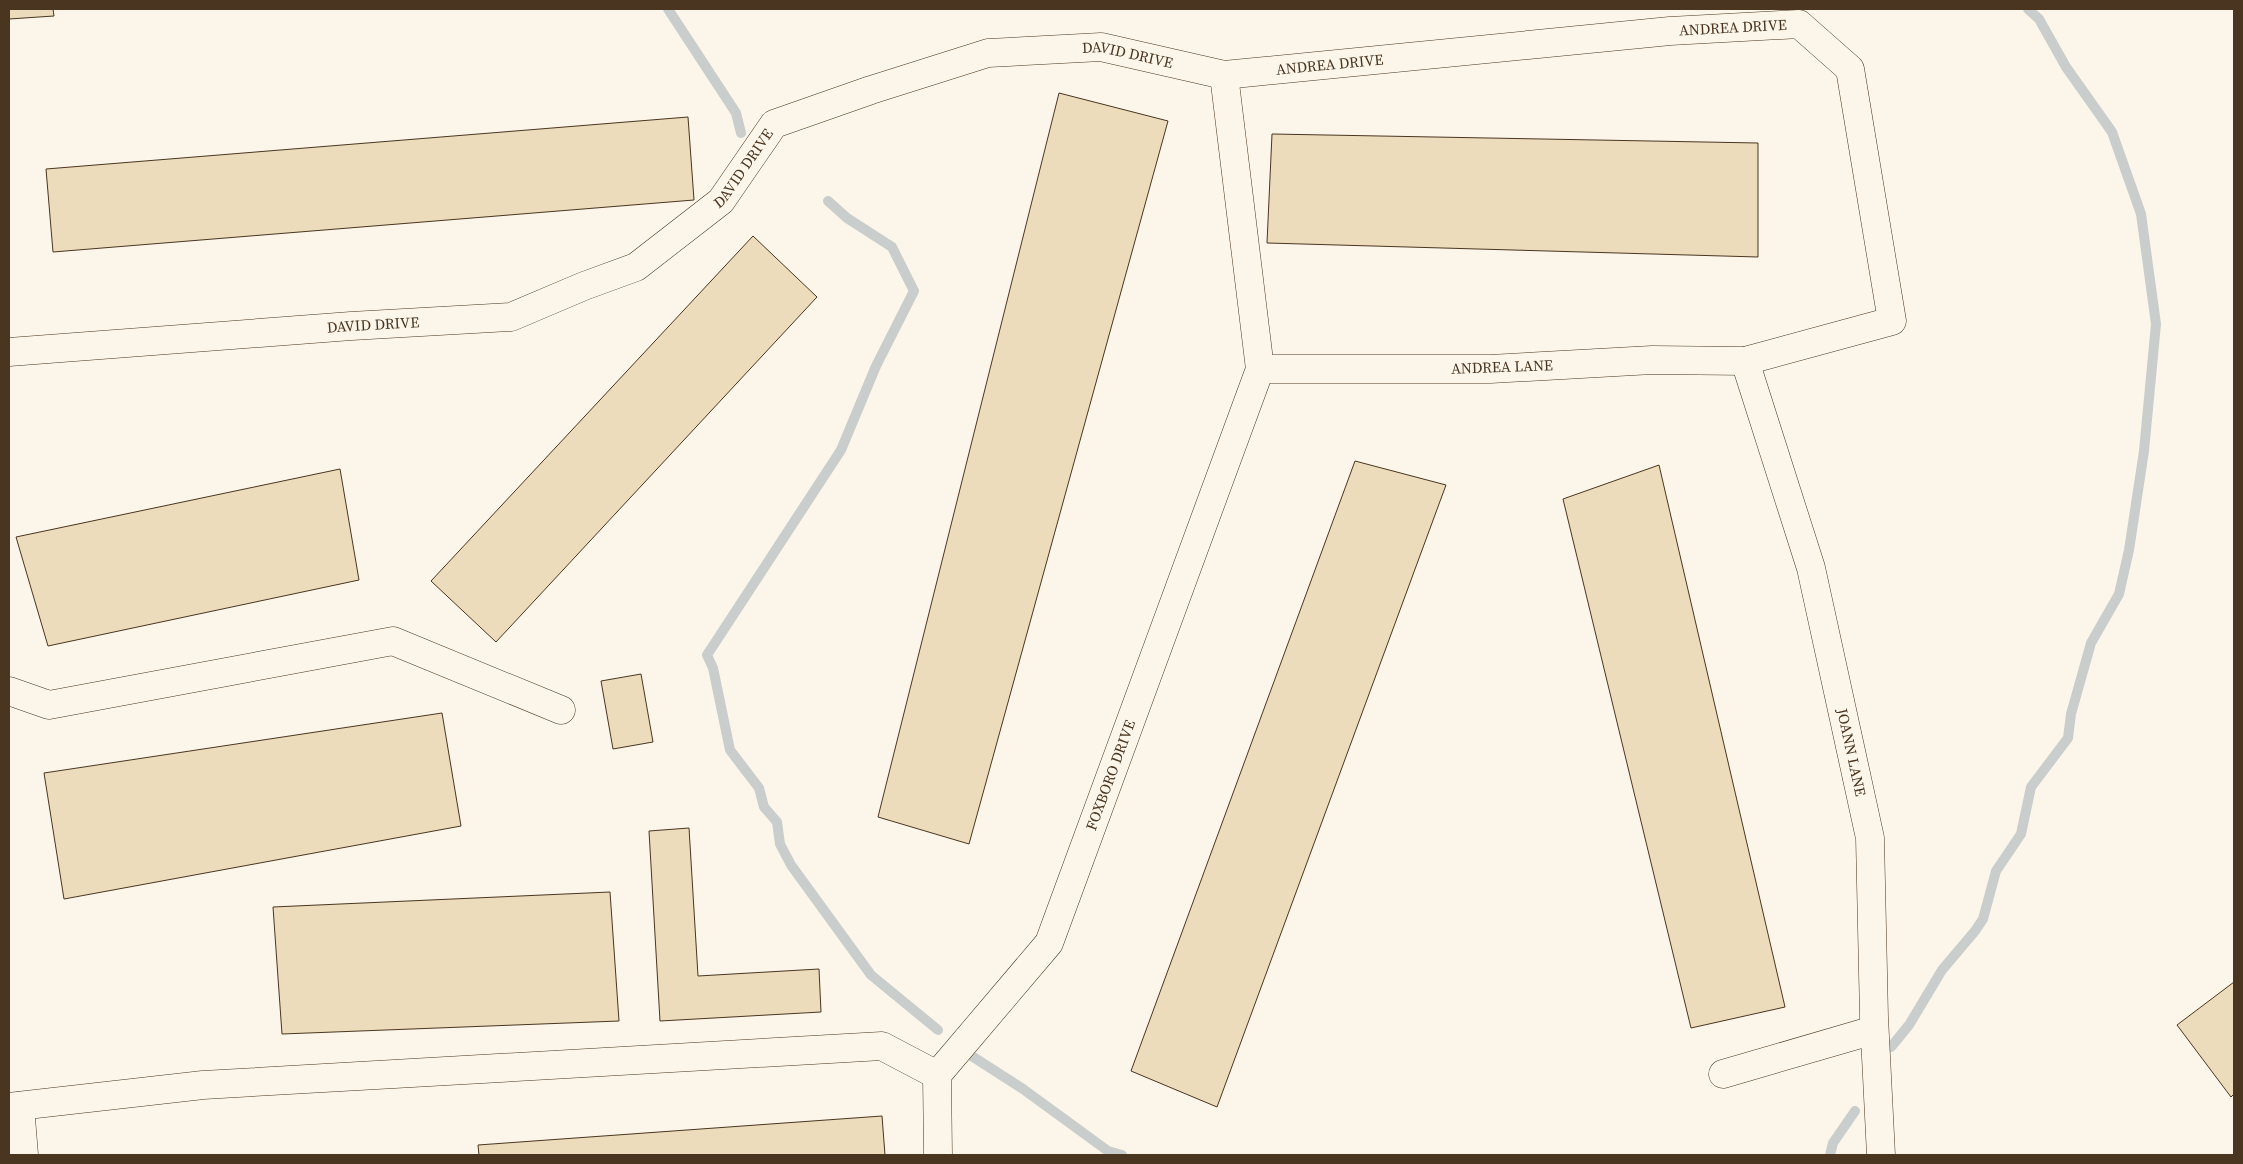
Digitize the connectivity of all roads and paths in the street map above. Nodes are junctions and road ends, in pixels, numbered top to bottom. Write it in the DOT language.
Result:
graph roads {
  1 [pos="1224,75"];
  2 [pos="9,352"];
  3 [pos="1745,361"];
  4 [pos="1260,369"];
  5 [pos="9,691"];
  6 [pos="561,710"];
  7 [pos="1874,1030"];
  8 [pos="1723,1074"];
  9 [pos="937,1075"];
  10 [pos="14,1106"];
  11 [pos="24,1155"];
  12 [pos="938,1155"];
  13 [pos="1881,1155"];
  1 -- 2 [label="street, DAVID DRIVE"];
  1 -- 3 [label="street, ANDREA DRIVE"];
  1 -- 4 [label="street"];
  3 -- 4 [label="street, ANDREA LANE"];
  3 -- 7 [label="street, JOANN LANE"];
  4 -- 9 [label="street, FOXBORO DRIVE"];
  5 -- 6 [label="street"];
  7 -- 8 [label="street"];
  7 -- 13 [label="street, JOANN LANE"];
  9 -- 10 [label="street"];
  9 -- 12 [label="street"];
  10 -- 11 [label="street"];
}
